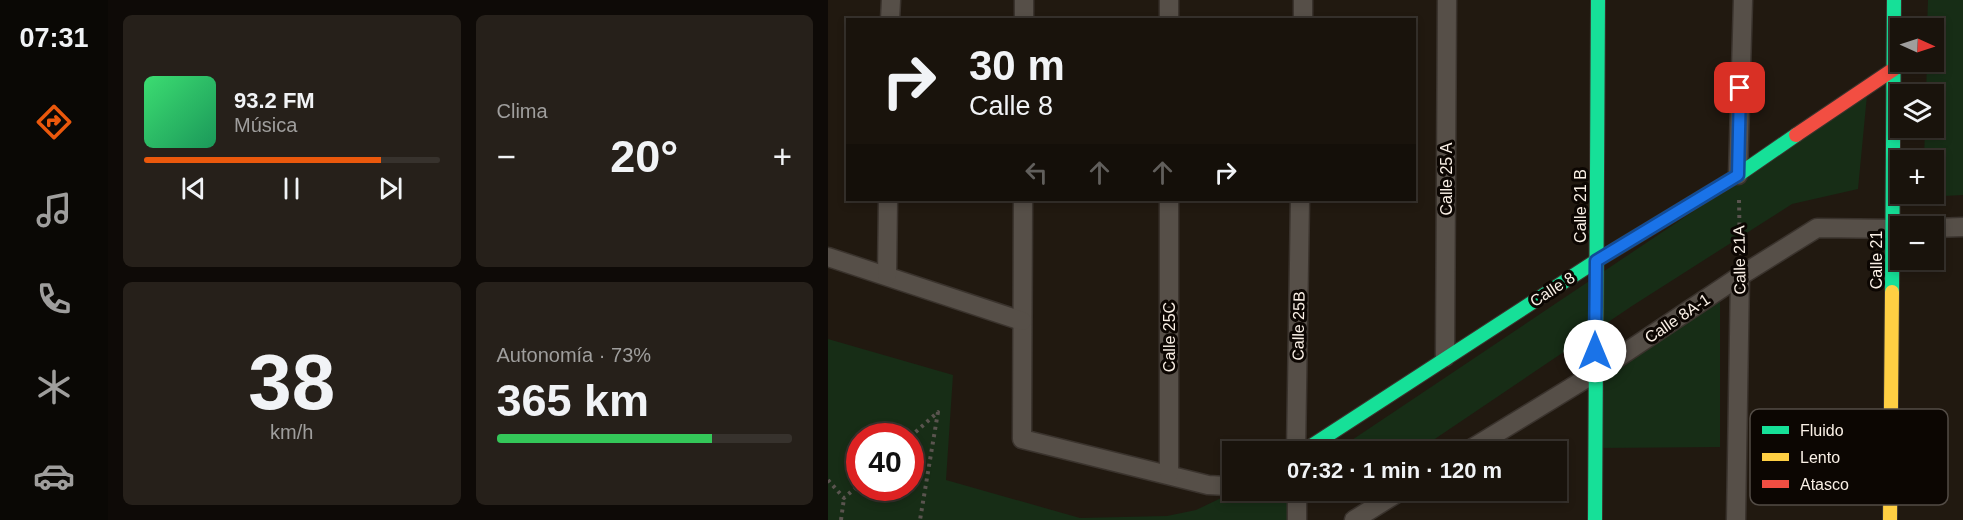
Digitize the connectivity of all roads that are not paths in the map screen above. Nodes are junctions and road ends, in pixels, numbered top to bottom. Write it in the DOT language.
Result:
graph roads {
  1 [pos="891,0"];
  2 [pos="1024,0"];
  3 [pos="1169,0"];
  4 [pos="1303,0"];
  5 [pos="1447,0"];
  6 [pos="1598,0"];
  7 [pos="1743,0"];
  8 [pos="1894,0"];
  9 [pos="890,18"];
  10 [pos="1024,18"];
  11 [pos="1169,18"];
  12 [pos="1303,18"];
  13 [pos="1894,18"];
  14 [pos="1890,72"];
  15 [pos="1894,72"];
  16 [pos="1738,175"];
  17 [pos="888,201"];
  18 [pos="1023,201"];
  19 [pos="1169,201"];
  20 [pos="1300,201"];
  21 [pos="1896,216"];
  22 [pos="1963,227"];
  23 [pos="1944,228"];
  24 [pos="1890,230"];
  25 [pos="828,257"];
  26 [pos="1596,261"];
  27 [pos="1895,270"];
  28 [pos="887,276"];
  29 [pos="1740,276"];
  30 [pos="1022,321"];
  31 [pos="1445,357"];
  32 [pos="1595,374"];
  33 [pos="1892,409"];
  34 [pos="1296,441"];
  35 [pos="1319,441"];
  36 [pos="1484,441"];
  37 [pos="1169,474"];
  38 [pos="1222,486"];
  39 [pos="1297,501"];
  40 [pos="1384,501"];
  41 [pos="1890,505"];
  42 [pos="1297,520"];
  43 [pos="1354,520"];
  44 [pos="1595,520"];
  45 [pos="1736,520"];
  46 [pos="1890,520"];
  1 -- 9 [label="street"];
  2 -- 10 [label="street"];
  3 -- 11 [label="street"];
  4 -- 12 [label="street"];
  5 -- 31 [label="street, Calle 25 A"];
  6 -- 26 [label="street, Calle 21 B"];
  7 -- 16 [label="street"];
  8 -- 13 [label="street, Calle 21"];
  14 -- 16 [label="street, Calle 8"];
  15 -- 21 [label="street, Calle 21"];
  16 -- 26 [label="street, Calle 8"];
  17 -- 28 [label="street"];
  18 -- 30 [label="street"];
  19 -- 37 [label="street, Calle 25C"];
  20 -- 34 [label="street, Calle 25B"];
  22 -- 23 [label="street"];
  24 -- 29 [label="street, Calle 8A-1"];
  25 -- 28 [label="street"];
  26 -- 31 [label="street, Calle 8"];
  26 -- 32 [label="street, Calle 21 B"];
  27 -- 33 [label="street, Calle 21"];
  28 -- 30 [label="street"];
  29 -- 32 [label="street, Calle 8A-1"];
  29 -- 45 [label="street, Calle 21A"];
  30 -- 37 [label="street"];
  31 -- 35 [label="street, Calle 8"];
  32 -- 36 [label="street, Calle 8A-1"];
  32 -- 44 [label="street, Calle 21 B"];
  37 -- 38 [label="street"];
  39 -- 42 [label="street"];
  40 -- 43 [label="street"];
  41 -- 46 [label="street, Calle 21"];
}
